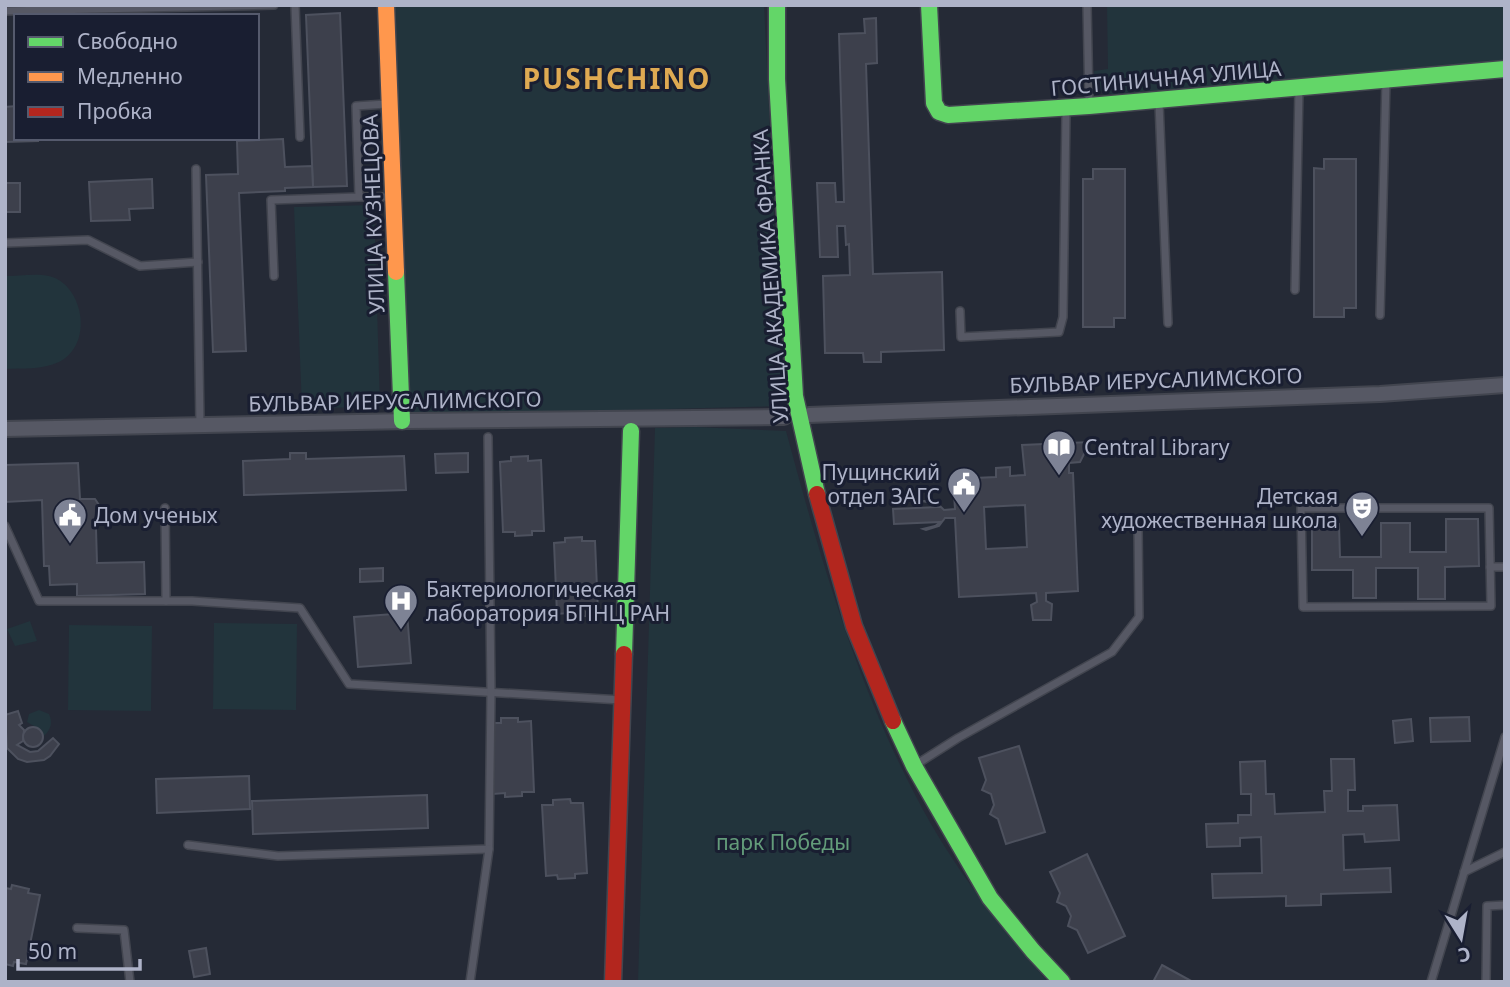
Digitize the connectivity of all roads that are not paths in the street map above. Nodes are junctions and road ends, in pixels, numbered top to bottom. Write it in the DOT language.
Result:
graph roads {
  1 [pos="274,5"];
  2 [pos="295,5"];
  3 [pos="386,5"];
  4 [pos="777,5"];
  5 [pos="929,5"];
  6 [pos="1087,5"];
  7 [pos="42,8"];
  8 [pos="5,11"];
  9 [pos="1505,69"];
  10 [pos="1385,80"];
  11 [pos="1299,88"];
  12 [pos="1158,99"];
  13 [pos="390,104"];
  14 [pos="1089,106"];
  15 [pos="1066,107"];
  16 [pos="300,137"];
  17 [pos="197,169"];
  18 [pos="394,196"];
  19 [pos="359,198"];
  20 [pos="5,243"];
  21 [pos="198,262"];
  22 [pos="274,276"];
  23 [pos="1295,290"];
  24 [pos="960,311"];
  25 [pos="1380,314"];
  26 [pos="1168,323"];
  27 [pos="1505,385"];
  28 [pos="809,415"];
  29 [pos="784,417"];
  30 [pos="402,421"];
  31 [pos="200,425"];
  32 [pos="5,429"];
  33 [pos="631,431"];
  34 [pos="488,437"];
  35 [pos="165,508"];
  36 [pos="5,526"];
  37 [pos="1138,528"];
  38 [pos="1490,567"];
  39 [pos="1505,567"];
  40 [pos="166,601"];
  41 [pos="491,692"];
  42 [pos="621,700"];
  43 [pos="1505,737"];
  44 [pos="914,766"];
  45 [pos="188,845"];
  46 [pos="489,849"];
  47 [pos="1505,852"];
  48 [pos="1464,872"];
  49 [pos="1505,905"];
  50 [pos="78,929"];
  51 [pos="131,982"];
  52 [pos="470,982"];
  53 [pos="613,982"];
  54 [pos="1062,982"];
  55 [pos="1431,982"];
  56 [pos="1486,982"];
  1 -- 7 [label="lane"];
  2 -- 16 [label="lane"];
  3 -- 13 [label="street, УЛИЦА КУЗНЕЦОВА"];
  4 -- 44 [label="street, УЛИЦА АКАДЕМИКА ФРАНКА"];
  5 -- 15 [label="street, ГОСТИНИЧНАЯ УЛИЦА"];
  6 -- 14 [label="lane"];
  7 -- 8 [label="lane"];
  9 -- 10 [label="street, ГОСТИНИЧНАЯ УЛИЦА"];
  10 -- 11 [label="street, ГОСТИНИЧНАЯ УЛИЦА"];
  10 -- 25 [label="lane"];
  11 -- 12 [label="street, ГОСТИНИЧНАЯ УЛИЦА"];
  11 -- 23 [label="lane"];
  12 -- 14 [label="street, ГОСТИНИЧНАЯ УЛИЦА"];
  12 -- 26 [label="lane"];
  13 -- 18 [label="street, УЛИЦА КУЗНЕЦОВА"];
  13 -- 19 [label="lane"];
  14 -- 15 [label="street, ГОСТИНИЧНАЯ УЛИЦА"];
  15 -- 24 [label="lane"];
  17 -- 21 [label="lane"];
  18 -- 19 [label="lane"];
  18 -- 30 [label="street, УЛИЦА КУЗНЕЦОВА"];
  19 -- 22 [label="lane"];
  20 -- 21 [label="lane"];
  21 -- 31 [label="lane"];
  27 -- 28 [label="street, БУЛЬВАР ИЕРУСАЛИМСКОГО"];
  29 -- 30 [label="street, БУЛЬВАР ИЕРУСАЛИМСКОГО"];
  30 -- 31 [label="street, БУЛЬВАР ИЕРУСАЛИМСКОГО"];
  31 -- 32 [label="street, БУЛЬВАР ИЕРУСАЛИМСКОГО"];
  33 -- 42 [label="street"];
  34 -- 41 [label="lane"];
  35 -- 40 [label="lane"];
  36 -- 40 [label="lane"];
  37 -- 44 [label="lane"];
  38 -- 38 [label="lane"];
  38 -- 39 [label="lane"];
  40 -- 41 [label="lane"];
  41 -- 42 [label="lane"];
  41 -- 46 [label="lane"];
  42 -- 53 [label="street"];
  43 -- 48 [label="lane"];
  44 -- 54 [label="street, УЛИЦА АКАДЕМИКА ФРАНКА"];
  45 -- 46 [label="lane"];
  46 -- 52 [label="lane"];
  47 -- 48 [label="lane"];
  48 -- 55 [label="lane"];
  49 -- 56 [label="lane"];
  50 -- 51 [label="lane"];
}
